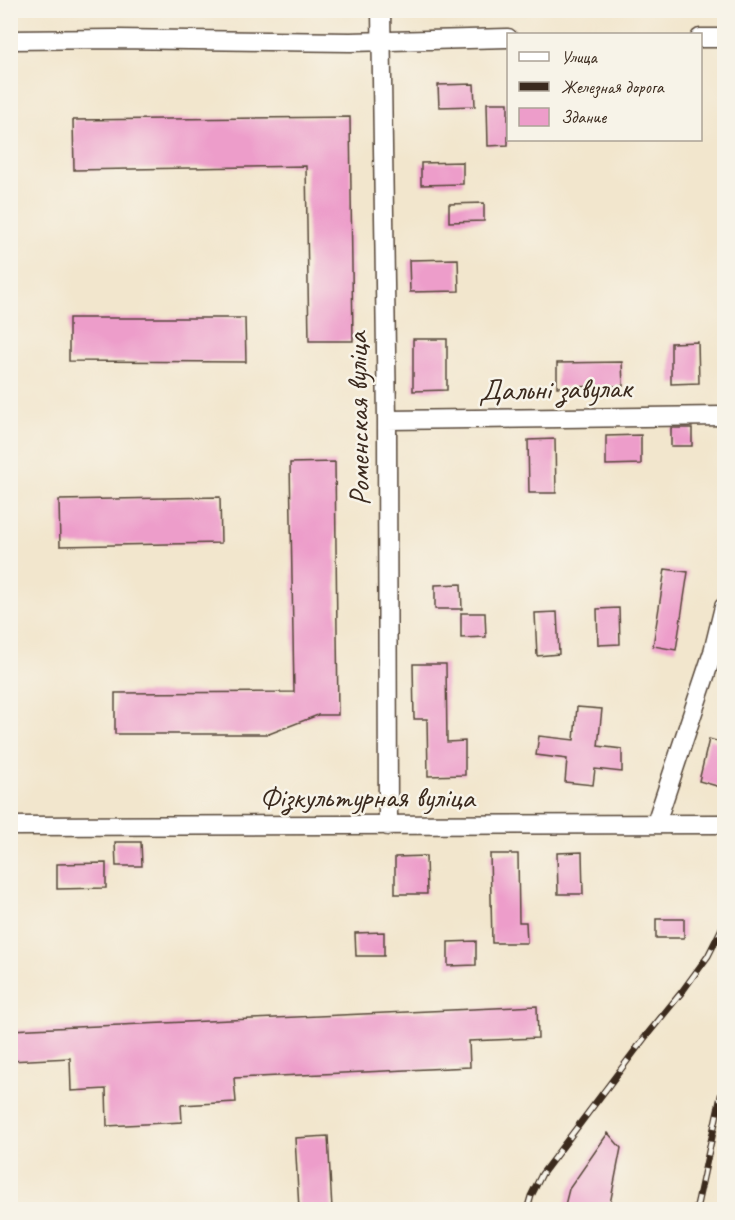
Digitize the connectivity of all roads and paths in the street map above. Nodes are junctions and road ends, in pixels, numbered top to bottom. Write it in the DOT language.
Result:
graph roads {
  1 [pos="381,10"];
  2 [pos="702,38"];
  3 [pos="724,38"];
  4 [pos="507,39"];
  5 [pos="10,40"];
  6 [pos="381,41"];
  7 [pos="724,416"];
  8 [pos="387,420"];
  9 [pos="724,607"];
  10 [pos="656,823"];
  11 [pos="724,824"];
  12 [pos="10,826"];
  13 [pos="388,826"];
  1 -- 6 [label="street, Роменская вуліца"];
  2 -- 3 [label="street"];
  4 -- 6 [label="street"];
  5 -- 6 [label="street"];
  6 -- 8 [label="street, Роменская вуліца"];
  7 -- 8 [label="street, Дальні завулак"];
  8 -- 13 [label="street, Роменская вуліца"];
  9 -- 10 [label="street"];
  10 -- 11 [label="street, Фізкультурная вуліца"];
  10 -- 13 [label="street, Фізкультурная вуліца"];
  12 -- 13 [label="street, Фізкультурная вуліца"];
}
